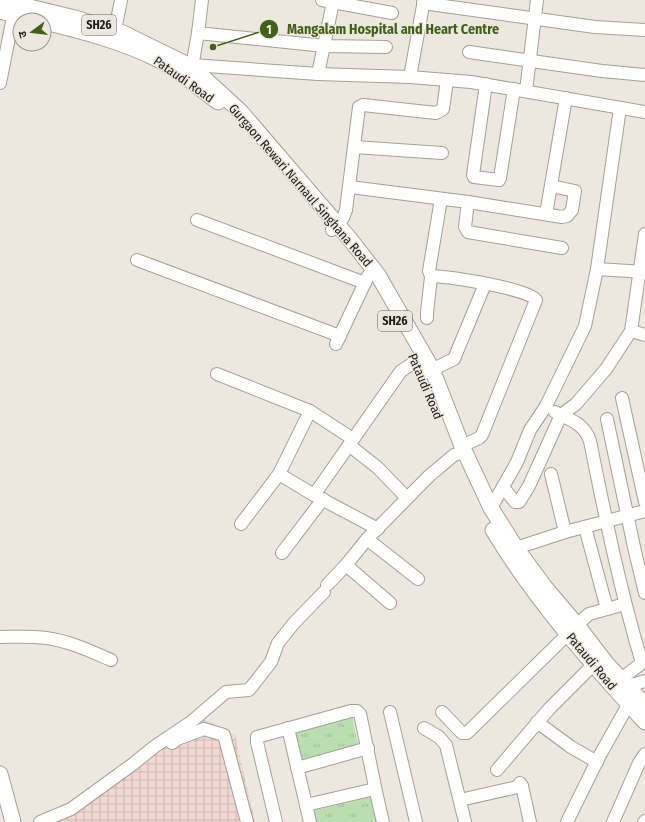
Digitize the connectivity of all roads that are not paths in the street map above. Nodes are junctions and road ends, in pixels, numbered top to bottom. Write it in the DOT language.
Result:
graph roads {
  1 [pos="0,0"];
  2 [pos="122,0"];
  3 [pos="202,0"];
  4 [pos="537,0"];
  5 [pos="336,1"];
  6 [pos="424,2"];
  7 [pos="376,5"];
  8 [pos="9,10"];
  9 [pos="392,12"];
  10 [pos="535,18"];
  11 [pos="52,24"];
  12 [pos="114,30"];
  13 [pos="645,30"];
  14 [pos="198,33"];
  15 [pos="325,46"];
  16 [pos="386,48"];
  17 [pos="469,52"];
  18 [pos="530,61"];
  19 [pos="192,66"];
  20 [pos="318,74"];
  21 [pos="645,75"];
  22 [pos="410,77"];
  23 [pos="447,80"];
  24 [pos="0,83"];
  25 [pos="486,84"];
  26 [pos="514,89"];
  27 [pos="526,91"];
  28 [pos="566,98"];
  29 [pos="620,108"];
  30 [pos="645,112"];
  31 [pos="354,147"];
  32 [pos="442,153"];
  33 [pos="551,186"];
  34 [pos="350,187"];
  35 [pos="441,199"];
  36 [pos="468,202"];
  37 [pos="546,214"];
  38 [pos="197,220"];
  39 [pos="335,227"];
  40 [pos="645,234"];
  41 [pos="562,248"];
  42 [pos="137,260"];
  43 [pos="597,269"];
  44 [pos="642,272"];
  45 [pos="368,276"];
  46 [pos="431,276"];
  47 [pos="485,284"];
  48 [pos="427,318"];
  49 [pos="631,332"];
  50 [pos="645,335"];
  51 [pos="424,365"];
  52 [pos="216,374"];
  53 [pos="622,398"];
  54 [pos="546,406"];
  55 [pos="310,411"];
  56 [pos="561,415"];
  57 [pos="606,419"];
  58 [pos="351,442"];
  59 [pos="460,451"];
  60 [pos="279,474"];
  61 [pos="551,474"];
  62 [pos="503,487"];
  63 [pos="319,497"];
  64 [pos="407,498"];
  65 [pos="645,502"];
  66 [pos="491,508"];
  67 [pos="645,511"];
  68 [pos="628,516"];
  69 [pos="606,522"];
  70 [pos="241,524"];
  71 [pos="585,527"];
  72 [pos="378,529"];
  73 [pos="565,532"];
  74 [pos="367,539"];
  75 [pos="639,546"];
  76 [pos="512,551"];
  77 [pos="282,553"];
  78 [pos="346,565"];
  79 [pos="418,579"];
  80 [pos="644,586"];
  81 [pos="390,603"];
  82 [pos="625,604"];
  83 [pos="607,609"];
  84 [pos="572,629"];
  85 [pos="0,637"];
  86 [pos="111,660"];
  87 [pos="644,663"];
  88 [pos="593,665"];
  89 [pos="645,681"];
  90 [pos="628,691"];
  91 [pos="645,705"];
  92 [pos="390,712"];
  93 [pos="442,712"];
  94 [pos="537,722"];
  95 [pos="645,722"];
  96 [pos="288,728"];
  97 [pos="424,728"];
  98 [pos="368,748"];
  99 [pos="645,754"];
  100 [pos="597,762"];
  101 [pos="297,768"];
  102 [pos="497,770"];
  103 [pos="0,774"];
  104 [pos="375,789"];
  105 [pos="460,800"];
  106 [pos="306,805"];
  107 [pos="0,806"];
  108 [pos="4,822"];
  109 [pos="13,822"];
  110 [pos="40,822"];
  111 [pos="60,822"];
  112 [pos="247,822"];
  113 [pos="276,822"];
  114 [pos="310,822"];
  115 [pos="383,822"];
  116 [pos="416,822"];
  117 [pos="465,822"];
  118 [pos="530,822"];
  119 [pos="567,822"];
  120 [pos="613,822"];
  1 -- 8 [label="main road, Gurgaon Rewari Narnaul Singhana Road / SH26"];
  2 -- 12 [label="street"];
  3 -- 14 [label="street"];
  4 -- 10 [label="street"];
  5 -- 7 [label="street"];
  5 -- 15 [label="street"];
  6 -- 10 [label="street"];
  6 -- 22 [label="street"];
  7 -- 9 [label="street"];
  8 -- 12 [label="main road, Gurgaon Rewari Narnaul Singhana Road / SH26"];
  8 -- 24 [label="street"];
  10 -- 13 [label="street"];
  10 -- 18 [label="street"];
  11 -- 39 [label="main road, Pataudi Road / SH26"];
  12 -- 19 [label="main road, Gurgaon Rewari Narnaul Singhana Road / SH26"];
  14 -- 15 [label="street"];
  14 -- 19 [label="street"];
  15 -- 16 [label="street"];
  15 -- 20 [label="street"];
  17 -- 18 [label="street"];
  18 -- 21 [label="street"];
  18 -- 27 [label="street"];
  19 -- 20 [label="street"];
  19 -- 39 [label="main road, Gurgaon Rewari Narnaul Singhana Road / SH26"];
  20 -- 22 [label="street"];
  22 -- 23 [label="street"];
  23 -- 25 [label="street"];
  23 -- 31 [label="street"];
  25 -- 26 [label="street"];
  25 -- 26 [label="street"];
  26 -- 27 [label="street"];
  27 -- 28 [label="street"];
  28 -- 29 [label="street"];
  28 -- 33 [label="street"];
  29 -- 30 [label="street"];
  29 -- 43 [label="street"];
  31 -- 32 [label="street"];
  31 -- 34 [label="street"];
  33 -- 37 [label="street"];
  33 -- 37 [label="street"];
  34 -- 35 [label="street"];
  34 -- 39 [label="street"];
  35 -- 36 [label="street"];
  35 -- 46 [label="street"];
  36 -- 37 [label="street"];
  36 -- 41 [label="street"];
  38 -- 45 [label="street"];
  39 -- 45 [label="main road, Gurgaon Rewari Narnaul Singhana Road / SH26"];
  40 -- 44 [label="street"];
  42 -- 45 [label="street"];
  43 -- 44 [label="street"];
  43 -- 54 [label="street"];
  44 -- 49 [label="street"];
  45 -- 51 [label="main road, Gurgaon Rewari Narnaul Singhana Road / SH26"];
  46 -- 47 [label="street"];
  46 -- 48 [label="street"];
  47 -- 51 [label="street"];
  47 -- 59 [label="street"];
  49 -- 50 [label="street"];
  49 -- 56 [label="street"];
  51 -- 58 [label="street"];
  51 -- 59 [label="main road, Gurgaon Rewari Narnaul Singhana Road / SH26"];
  52 -- 55 [label="street"];
  53 -- 65 [label="street"];
  54 -- 56 [label="street"];
  54 -- 62 [label="street"];
  55 -- 58 [label="street"];
  55 -- 60 [label="street"];
  56 -- 62 [label="street"];
  56 -- 69 [label="street"];
  57 -- 68 [label="street"];
  58 -- 63 [label="street"];
  58 -- 64 [label="street"];
  59 -- 64 [label="street"];
  59 -- 66 [label="main road, Gurgaon Rewari Narnaul Singhana Road / SH26"];
  59 -- 76 [label="main road, SH26"];
  60 -- 63 [label="street"];
  60 -- 70 [label="street"];
  61 -- 73 [label="street"];
  62 -- 66 [label="street"];
  63 -- 72 [label="street"];
  63 -- 77 [label="street"];
  64 -- 72 [label="street"];
  66 -- 76 [label="main road, Gurgaon Rewari Narnaul Singhana Road / SH26"];
  67 -- 68 [label="street"];
  68 -- 69 [label="street"];
  68 -- 75 [label="street"];
  69 -- 71 [label="street"];
  69 -- 82 [label="street"];
  71 -- 73 [label="street"];
  71 -- 83 [label="street"];
  72 -- 74 [label="street"];
  73 -- 76 [label="street"];
  74 -- 78 [label="street"];
  74 -- 79 [label="street"];
  75 -- 80 [label="street"];
  76 -- 84 [label="main road, Gurgaon Rewari Narnaul Singhana Road / SH26"];
  78 -- 81 [label="street"];
  78 -- 110 [label="street"];
  82 -- 83 [label="street"];
  82 -- 87 [label="street"];
  83 -- 84 [label="street"];
  84 -- 88 [label="main road, Pataudi Road / SH26"];
  84 -- 90 [label="main road, Gurgaon Rewari Narnaul Singhana Road / SH26"];
  84 -- 93 [label="street"];
  85 -- 86 [label="street"];
  87 -- 90 [label="street"];
  88 -- 90 [label="main road, Pataudi Road / SH26"];
  88 -- 94 [label="street"];
  89 -- 90 [label="street"];
  90 -- 91 [label="main road, Gurgaon Rewari Narnaul Singhana Road / SH26"];
  90 -- 95 [label="main road, Pataudi Road / SH26"];
  90 -- 100 [label="street"];
  92 -- 116 [label="street"];
  94 -- 100 [label="street"];
  94 -- 102 [label="street"];
  96 -- 98 [label="street"];
  96 -- 101 [label="street"];
  96 -- 113 [label="street"];
  97 -- 105 [label="street"];
  98 -- 101 [label="street"];
  98 -- 104 [label="street"];
  99 -- 120 [label="street"];
  100 -- 119 [label="street"];
  101 -- 106 [label="street"];
  103 -- 109 [label="main road"];
  104 -- 106 [label="street"];
  104 -- 115 [label="street"];
  105 -- 117 [label="street"];
  105 -- 118 [label="street"];
  106 -- 114 [label="street"];
  107 -- 108 [label="main road"];
  111 -- 112 [label="street"];
}
